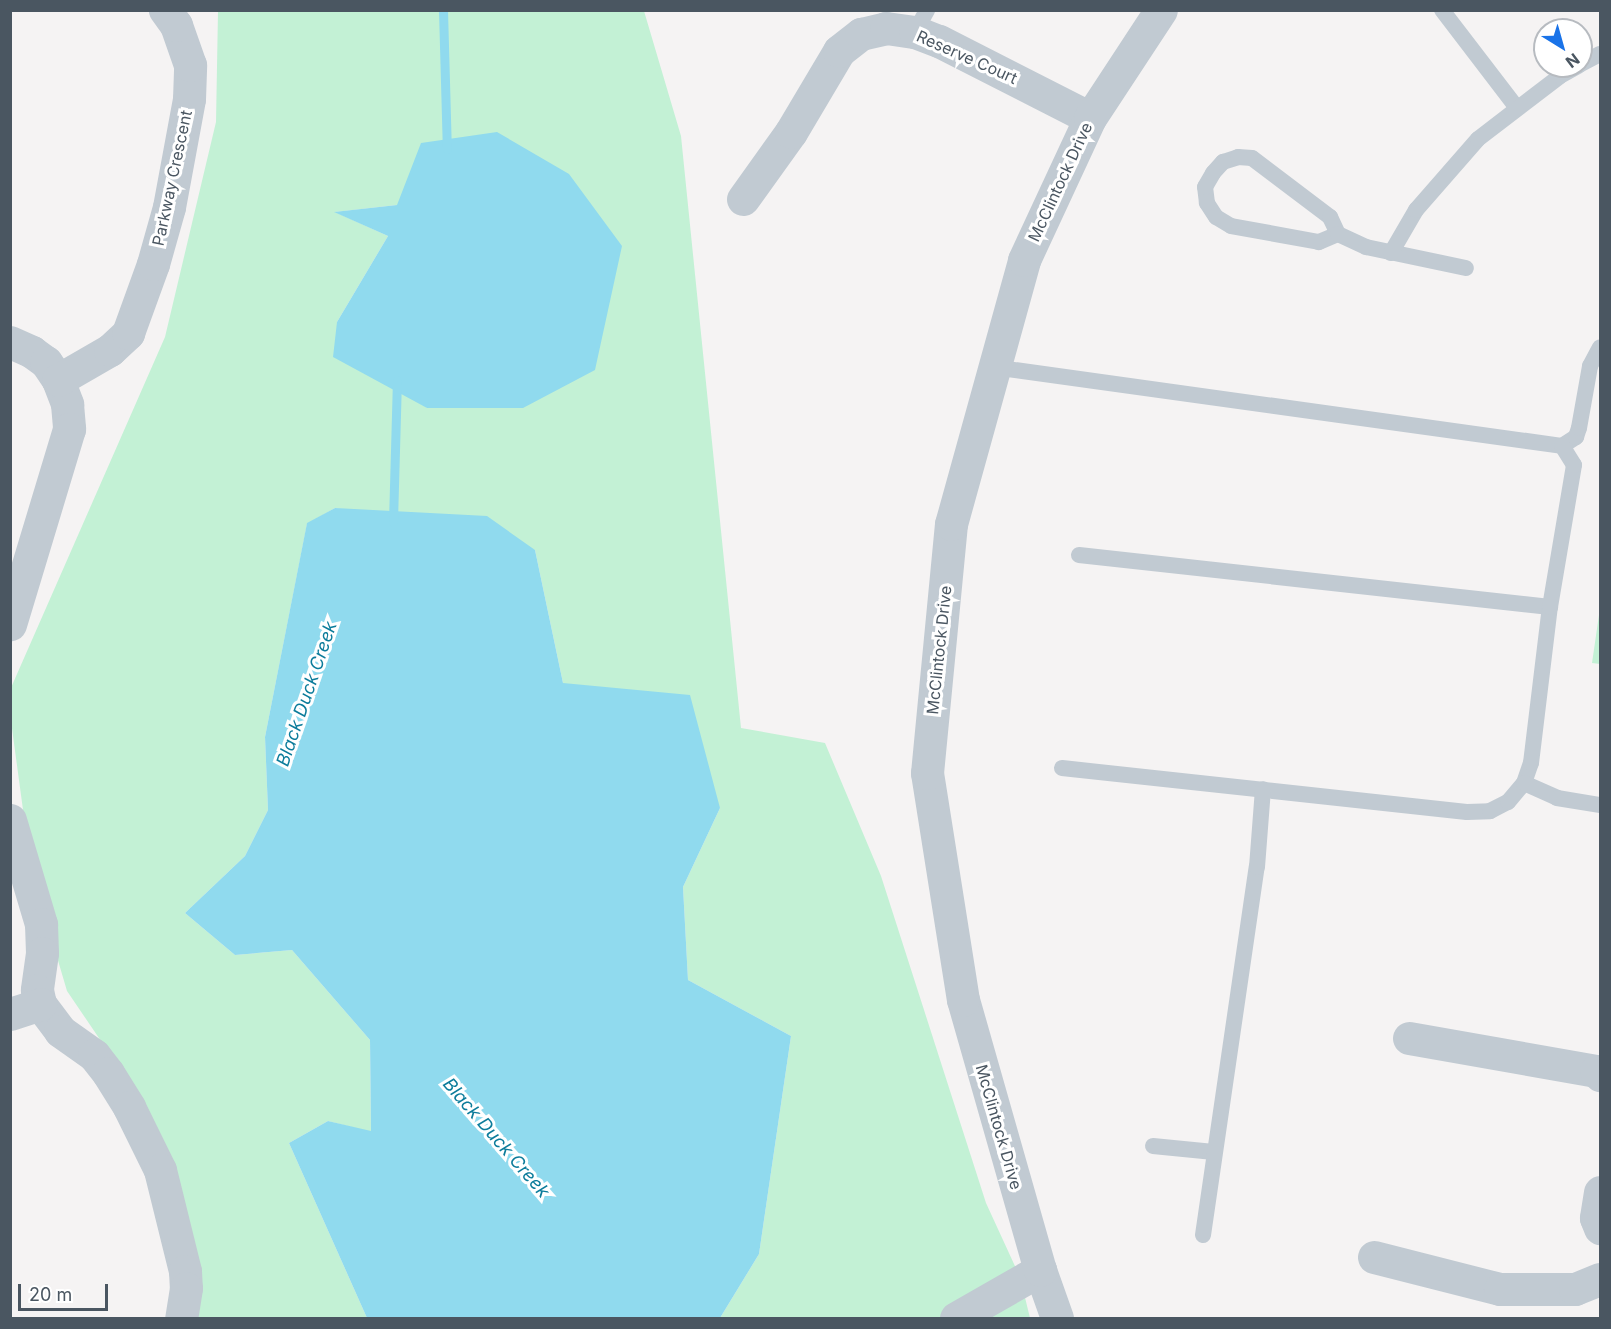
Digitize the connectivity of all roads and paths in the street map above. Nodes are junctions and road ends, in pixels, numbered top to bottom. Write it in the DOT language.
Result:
graph roads {
  1 [pos="165,10"];
  2 [pos="1161,10"];
  3 [pos="1442,10"];
  4 [pos="921,21"];
  5 [pos="1557,78"];
  6 [pos="1517,108"];
  7 [pos="1090,118"];
  8 [pos="743,199"];
  9 [pos="1338,234"];
  10 [pos="1391,253"];
  11 [pos="1466,268"];
  12 [pos="10,342"];
  13 [pos="1600,347"];
  14 [pos="993,367"];
  15 [pos="58,380"];
  16 [pos="1562,446"];
  17 [pos="1079,555"];
  18 [pos="1550,607"];
  19 [pos="10,624"];
  20 [pos="1062,768"];
  21 [pos="1524,783"];
  22 [pos="1263,789"];
  23 [pos="1600,805"];
  24 [pos="10,820"];
  25 [pos="25,1009"];
  26 [pos="1409,1038"];
  27 [pos="1600,1075"];
  28 [pos="1153,1146"];
  29 [pos="1214,1152"];
  30 [pos="1600,1192"];
  31 [pos="1600,1228"];
  32 [pos="1203,1235"];
  33 [pos="1374,1257"];
  34 [pos="1040,1270"];
  35 [pos="1600,1279"];
  36 [pos="181,1318"];
  37 [pos="956,1318"];
  38 [pos="1057,1318"];
  1 -- 15 [label="street, Parkway Crescent"];
  2 -- 7 [label="street, McClintock Drive"];
  3 -- 6 [label="lane"];
  4 -- 7 [label="street, Reserve Court"];
  4 -- 8 [label="street, Reserve Court"];
  5 -- 6 [label="lane"];
  6 -- 10 [label="lane"];
  7 -- 14 [label="street, McClintock Drive"];
  9 -- 9 [label="lane"];
  9 -- 10 [label="lane"];
  10 -- 11 [label="lane"];
  12 -- 15 [label="street"];
  13 -- 16 [label="lane"];
  14 -- 16 [label="lane"];
  14 -- 34 [label="street, McClintock Drive"];
  15 -- 19 [label="street"];
  16 -- 18 [label="lane"];
  17 -- 18 [label="lane"];
  18 -- 21 [label="lane"];
  20 -- 22 [label="lane"];
  21 -- 22 [label="lane"];
  21 -- 23 [label="lane"];
  22 -- 29 [label="lane"];
  24 -- 25 [label="street"];
  25 -- 36 [label="street"];
  26 -- 27 [label="street"];
  28 -- 29 [label="lane"];
  29 -- 32 [label="lane"];
  30 -- 31 [label="street"];
  33 -- 35 [label="street"];
  34 -- 37 [label="street"];
  34 -- 38 [label="street, McClintock Drive"];
}
